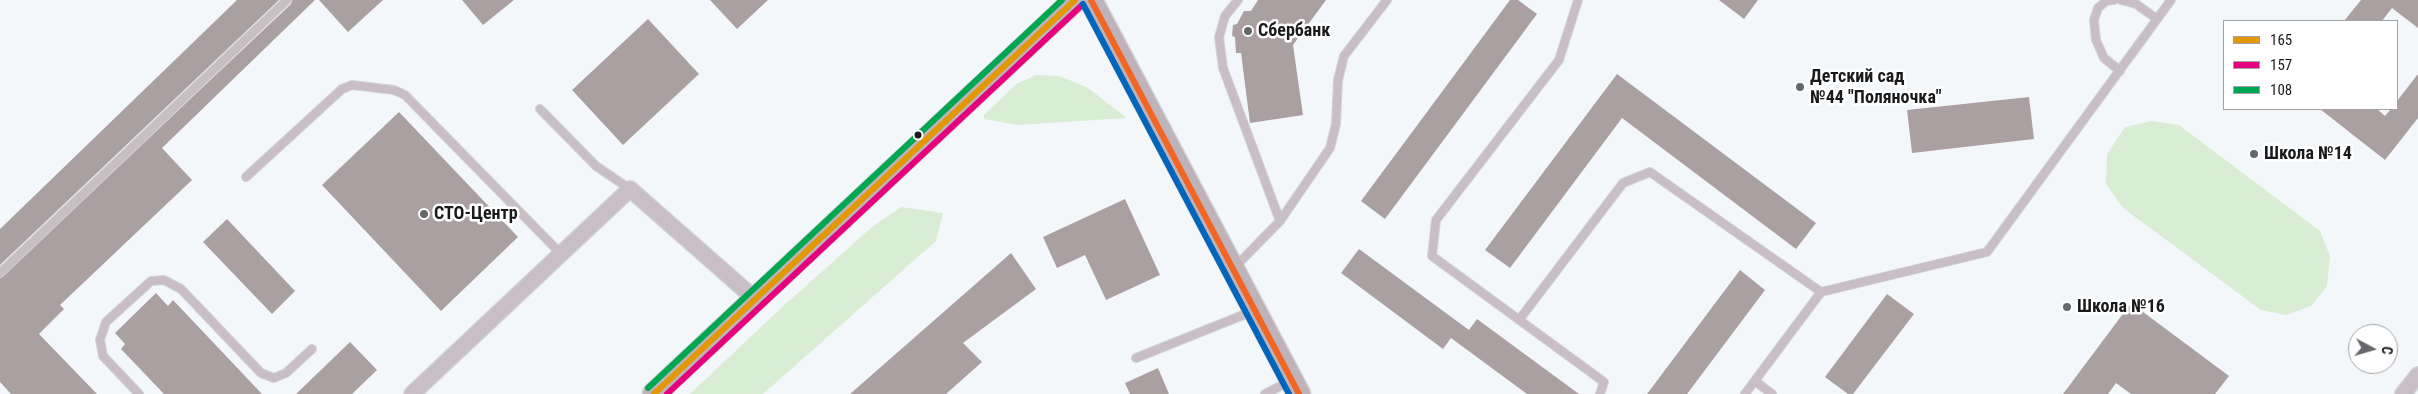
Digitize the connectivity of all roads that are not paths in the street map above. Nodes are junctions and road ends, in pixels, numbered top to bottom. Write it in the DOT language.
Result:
graph roads {
  1 [pos="286,0"];
  2 [pos="1075,0"];
  3 [pos="1091,0"];
  4 [pos="1238,0"];
  5 [pos="1386,0"];
  6 [pos="1578,0"];
  7 [pos="2114,0"];
  8 [pos="2121,0"];
  9 [pos="2171,0"];
  10 [pos="2157,19"];
  11 [pos="2120,71"];
  12 [pos="540,109"];
  13 [pos="246,177"];
  14 [pos="630,189"];
  15 [pos="1280,221"];
  16 [pos="561,254"];
  17 [pos="1233,269"];
  18 [pos="0,273"];
  19 [pos="1821,292"];
  20 [pos="756,299"];
  21 [pos="1255,310"];
  22 [pos="1519,320"];
  23 [pos="312,349"];
  24 [pos="1136,358"];
  25 [pos="2418,374"];
  26 [pos="1756,381"];
  27 [pos="1296,387"];
  28 [pos="139,394"];
  29 [pos="412,394"];
  30 [pos="654,394"];
  31 [pos="1265,394"];
  32 [pos="1600,394"];
  33 [pos="1745,394"];
  34 [pos="1772,394"];
  35 [pos="2403,394"];
  1 -- 18 [label="lane"];
  2 -- 20 [label="main road"];
  3 -- 17 [label="main road"];
  4 -- 15 [label="lane"];
  5 -- 15 [label="lane"];
  6 -- 22 [label="lane"];
  7 -- 11 [label="lane"];
  8 -- 10 [label="lane"];
  9 -- 10 [label="lane"];
  10 -- 11 [label="lane"];
  11 -- 19 [label="lane"];
  12 -- 14 [label="lane"];
  13 -- 16 [label="lane"];
  14 -- 16 [label="street"];
  14 -- 20 [label="street"];
  15 -- 17 [label="lane"];
  16 -- 29 [label="street"];
  17 -- 21 [label="main road"];
  19 -- 22 [label="lane"];
  19 -- 26 [label="lane"];
  20 -- 30 [label="main road"];
  21 -- 24 [label="lane"];
  21 -- 27 [label="main road"];
  22 -- 32 [label="lane"];
  23 -- 28 [label="lane"];
  25 -- 35 [label="street"];
  26 -- 33 [label="lane"];
  26 -- 34 [label="lane"];
  27 -- 31 [label="lane"];
}
